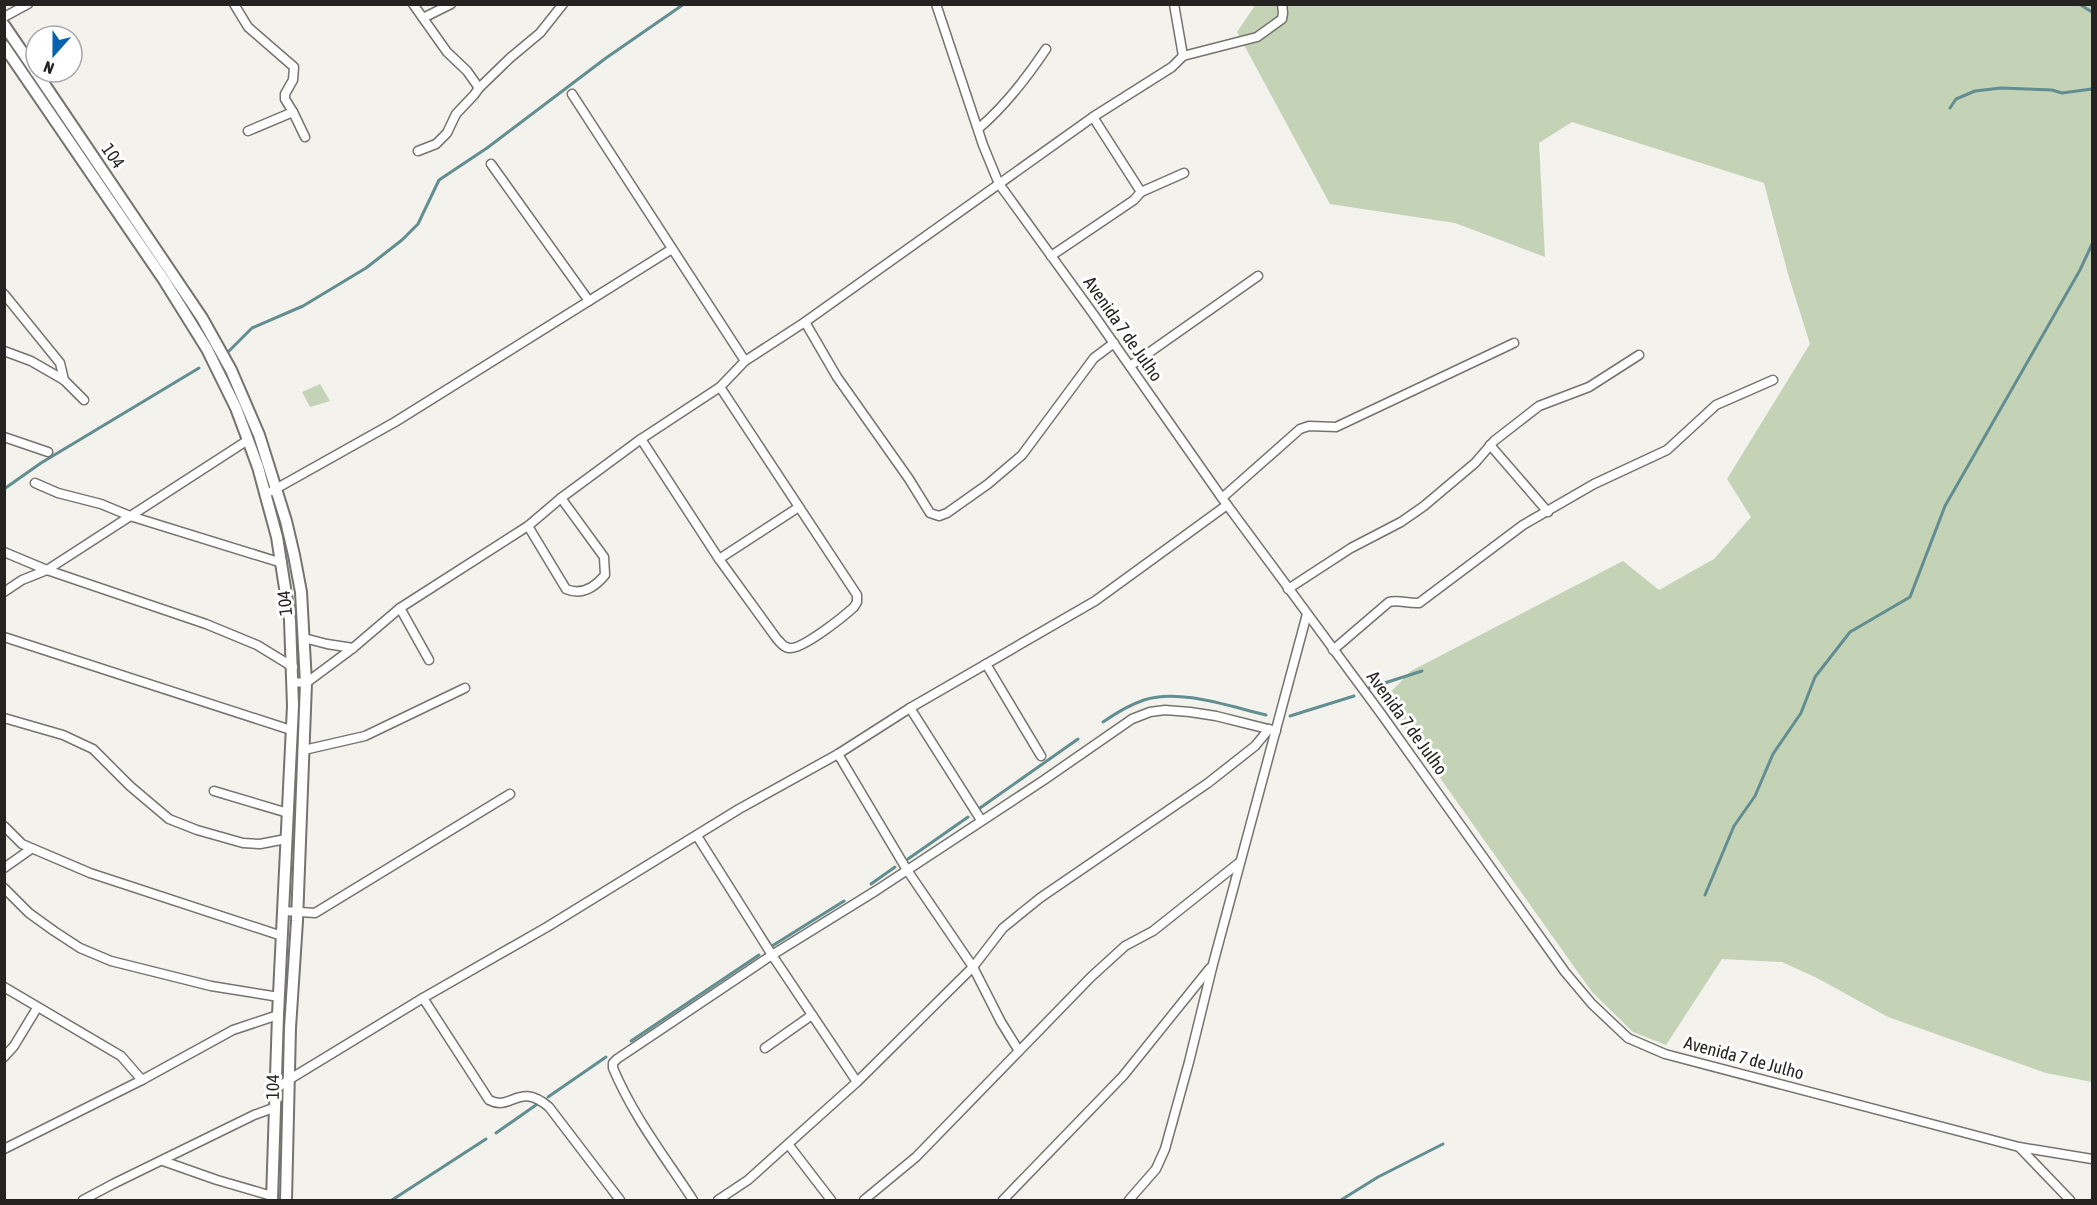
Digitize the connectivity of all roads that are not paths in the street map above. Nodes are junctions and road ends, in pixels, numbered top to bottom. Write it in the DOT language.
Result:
graph roads {
  1 [pos="28,4"];
  2 [pos="234,4"];
  3 [pos="413,4"];
  4 [pos="451,4"];
  5 [pos="563,4"];
  6 [pos="936,4"];
  7 [pos="1174,4"];
  8 [pos="1282,4"];
  9 [pos="4,17"];
  10 [pos="423,18"];
  11 [pos="4,25"];
  12 [pos="4,46"];
  13 [pos="1046,49"];
  14 [pos="24,54"];
  15 [pos="1183,56"];
  16 [pos="44,84"];
  17 [pos="479,88"];
  18 [pos="572,94"];
  19 [pos="293,112"];
  20 [pos="1093,117"];
  21 [pos="978,129"];
  22 [pos="248,131"];
  23 [pos="305,138"];
  24 [pos="418,151"];
  25 [pos="491,164"];
  26 [pos="1184,173"];
  27 [pos="999,184"];
  28 [pos="1141,192"];
  29 [pos="672,249"];
  30 [pos="1051,256"];
  31 [pos="1258,276"];
  32 [pos="178,292"];
  33 [pos="4,294"];
  34 [pos="589,301"];
  35 [pos="805,322"];
  36 [pos="1114,343"];
  37 [pos="1514,343"];
  38 [pos="4,351"];
  39 [pos="216,354"];
  40 [pos="1639,355"];
  41 [pos="745,361"];
  42 [pos="1130,366"];
  43 [pos="64,380"];
  44 [pos="1773,380"];
  45 [pos="720,387"];
  46 [pos="84,400"];
  47 [pos="4,437"];
  48 [pos="641,439"];
  49 [pos="248,440"];
  50 [pos="1490,445"];
  51 [pos="48,452"];
  52 [pos="35,483"];
  53 [pos="271,491"];
  54 [pos="561,498"];
  55 [pos="1225,501"];
  56 [pos="799,507"];
  57 [pos="1548,512"];
  58 [pos="130,516"];
  59 [pos="528,526"];
  60 [pos="4,552"];
  61 [pos="719,559"];
  62 [pos="282,564"];
  63 [pos="47,570"];
  64 [pos="1288,589"];
  65 [pos="4,592"];
  66 [pos="400,608"];
  67 [pos="1307,614"];
  68 [pos="4,637"];
  69 [pos="304,638"];
  70 [pos="353,648"];
  71 [pos="1333,650"];
  72 [pos="429,660"];
  73 [pos="986,664"];
  74 [pos="293,667"];
  75 [pos="293,682"];
  76 [pos="306,682"];
  77 [pos="465,688"];
  78 [pos="910,708"];
  79 [pos="4,718"];
  80 [pos="291,730"];
  81 [pos="1272,730"];
  82 [pos="304,750"];
  83 [pos="838,754"];
  84 [pos="1041,756"];
  85 [pos="214,791"];
  86 [pos="510,794"];
  87 [pos="288,813"];
  88 [pos="981,820"];
  89 [pos="4,826"];
  90 [pos="697,836"];
  91 [pos="286,838"];
  92 [pos="31,849"];
  93 [pos="1240,862"];
  94 [pos="4,868"];
  95 [pos="907,870"];
  96 [pos="4,888"];
  97 [pos="284,911"];
  98 [pos="297,913"];
  99 [pos="282,936"];
  100 [pos="772,955"];
  101 [pos="1213,964"];
  102 [pos="973,967"];
  103 [pos="4,987"];
  104 [pos="279,997"];
  105 [pos="423,998"];
  106 [pos="37,1008"];
  107 [pos="278,1015"];
  108 [pos="812,1015"];
  109 [pos="765,1048"];
  110 [pos="1019,1052"];
  111 [pos="4,1056"];
  112 [pos="290,1079"];
  113 [pos="142,1080"];
  114 [pos="857,1082"];
  115 [pos="277,1088"];
  116 [pos="276,1107"];
  117 [pos="788,1144"];
  118 [pos="2019,1147"];
  119 [pos="4,1149"];
  120 [pos="2092,1159"];
  121 [pos="163,1161"];
  122 [pos="272,1198"];
  123 [pos="83,1200"];
  124 [pos="286,1200"];
  125 [pos="620,1200"];
  126 [pos="693,1200"];
  127 [pos="718,1200"];
  128 [pos="831,1200"];
  129 [pos="864,1200"];
  130 [pos="1003,1200"];
  131 [pos="1129,1200"];
  132 [pos="2070,1200"];
  1 -- 9 [label="street"];
  2 -- 19 [label="street"];
  3 -- 10 [label="street"];
  4 -- 10 [label="street"];
  5 -- 17 [label="street"];
  6 -- 21 [label="street, Avenida 7 de Julho"];
  7 -- 15 [label="street"];
  8 -- 15 [label="street"];
  10 -- 17 [label="street"];
  11 -- 14 [label="street, 104"];
  12 -- 32 [label="street"];
  13 -- 21 [label="street"];
  15 -- 20 [label="street"];
  16 -- 32 [label="street, 104"];
  17 -- 24 [label="street"];
  18 -- 29 [label="street"];
  19 -- 22 [label="street"];
  19 -- 23 [label="street"];
  20 -- 27 [label="street"];
  20 -- 28 [label="street"];
  21 -- 27 [label="street, Avenida 7 de Julho"];
  25 -- 34 [label="street"];
  26 -- 28 [label="street"];
  27 -- 30 [label="street, Avenida 7 de Julho"];
  27 -- 35 [label="street"];
  28 -- 30 [label="street"];
  29 -- 34 [label="street"];
  29 -- 41 [label="street"];
  30 -- 36 [label="street, Avenida 7 de Julho"];
  31 -- 42 [label="street"];
  32 -- 39 [label="street, 104"];
  33 -- 43 [label="street"];
  34 -- 53 [label="street"];
  35 -- 36 [label="street"];
  35 -- 41 [label="street"];
  36 -- 42 [label="street, Avenida 7 de Julho"];
  37 -- 55 [label="street"];
  38 -- 43 [label="street"];
  39 -- 49 [label="street"];
  39 -- 53 [label="street, 104"];
  40 -- 50 [label="street"];
  41 -- 45 [label="street"];
  42 -- 55 [label="street, Avenida 7 de Julho"];
  43 -- 46 [label="street"];
  44 -- 57 [label="street"];
  45 -- 48 [label="street"];
  45 -- 56 [label="street"];
  47 -- 51 [label="street"];
  48 -- 54 [label="street"];
  48 -- 61 [label="street"];
  49 -- 53 [label="street"];
  49 -- 58 [label="street"];
  50 -- 57 [label="street"];
  50 -- 64 [label="street"];
  52 -- 58 [label="street"];
  53 -- 62 [label="street"];
  53 -- 69 [label="street, 104"];
  54 -- 59 [label="street"];
  54 -- 59 [label="street"];
  55 -- 64 [label="street, Avenida 7 de Julho"];
  55 -- 73 [label="street"];
  56 -- 61 [label="street"];
  56 -- 61 [label="street"];
  57 -- 71 [label="street"];
  58 -- 62 [label="street"];
  58 -- 63 [label="street"];
  59 -- 66 [label="street"];
  60 -- 63 [label="street"];
  62 -- 74 [label="street"];
  63 -- 65 [label="street"];
  63 -- 74 [label="street"];
  64 -- 67 [label="street, Avenida 7 de Julho"];
  66 -- 70 [label="street"];
  66 -- 72 [label="street"];
  67 -- 71 [label="street, Avenida 7 de Julho"];
  67 -- 81 [label="street"];
  68 -- 80 [label="street"];
  69 -- 70 [label="street"];
  69 -- 76 [label="street, 104"];
  70 -- 76 [label="street"];
  71 -- 118 [label="street, Avenida 7 de Julho"];
  73 -- 78 [label="street"];
  73 -- 84 [label="street"];
  74 -- 75 [label="street"];
  75 -- 76 [label="street"];
  75 -- 80 [label="street"];
  76 -- 82 [label="street, 104"];
  77 -- 82 [label="street"];
  78 -- 83 [label="street"];
  78 -- 88 [label="street"];
  79 -- 91 [label="street"];
  80 -- 87 [label="street"];
  81 -- 88 [label="street"];
  81 -- 93 [label="street"];
  81 -- 102 [label="street"];
  82 -- 98 [label="street, 104"];
  83 -- 90 [label="street"];
  83 -- 95 [label="street"];
  85 -- 87 [label="street"];
  86 -- 98 [label="street"];
  87 -- 91 [label="street"];
  88 -- 95 [label="street"];
  89 -- 92 [label="street"];
  90 -- 100 [label="street"];
  90 -- 105 [label="street"];
  91 -- 97 [label="street"];
  92 -- 94 [label="street"];
  92 -- 99 [label="street"];
  93 -- 101 [label="street"];
  93 -- 110 [label="street"];
  95 -- 100 [label="street"];
  95 -- 102 [label="street"];
  96 -- 104 [label="street"];
  97 -- 98 [label="street"];
  97 -- 99 [label="street"];
  98 -- 112 [label="street, 104"];
  99 -- 104 [label="street"];
  100 -- 108 [label="street"];
  100 -- 126 [label="street"];
  101 -- 130 [label="street"];
  101 -- 131 [label="street"];
  102 -- 110 [label="street"];
  102 -- 114 [label="street"];
  103 -- 106 [label="street"];
  104 -- 107 [label="street"];
  105 -- 112 [label="street"];
  105 -- 125 [label="street"];
  106 -- 111 [label="street"];
  106 -- 113 [label="street"];
  107 -- 113 [label="street"];
  107 -- 115 [label="street"];
  108 -- 109 [label="street"];
  108 -- 114 [label="street"];
  110 -- 129 [label="street"];
  112 -- 115 [label="street"];
  112 -- 124 [label="street, 104"];
  113 -- 119 [label="street"];
  114 -- 117 [label="street"];
  115 -- 116 [label="street"];
  116 -- 121 [label="street"];
  116 -- 122 [label="street"];
  117 -- 127 [label="street"];
  117 -- 128 [label="street"];
  118 -- 120 [label="street, Avenida 7 de Julho"];
  118 -- 132 [label="street"];
  121 -- 122 [label="street"];
  121 -- 123 [label="street"];
}
